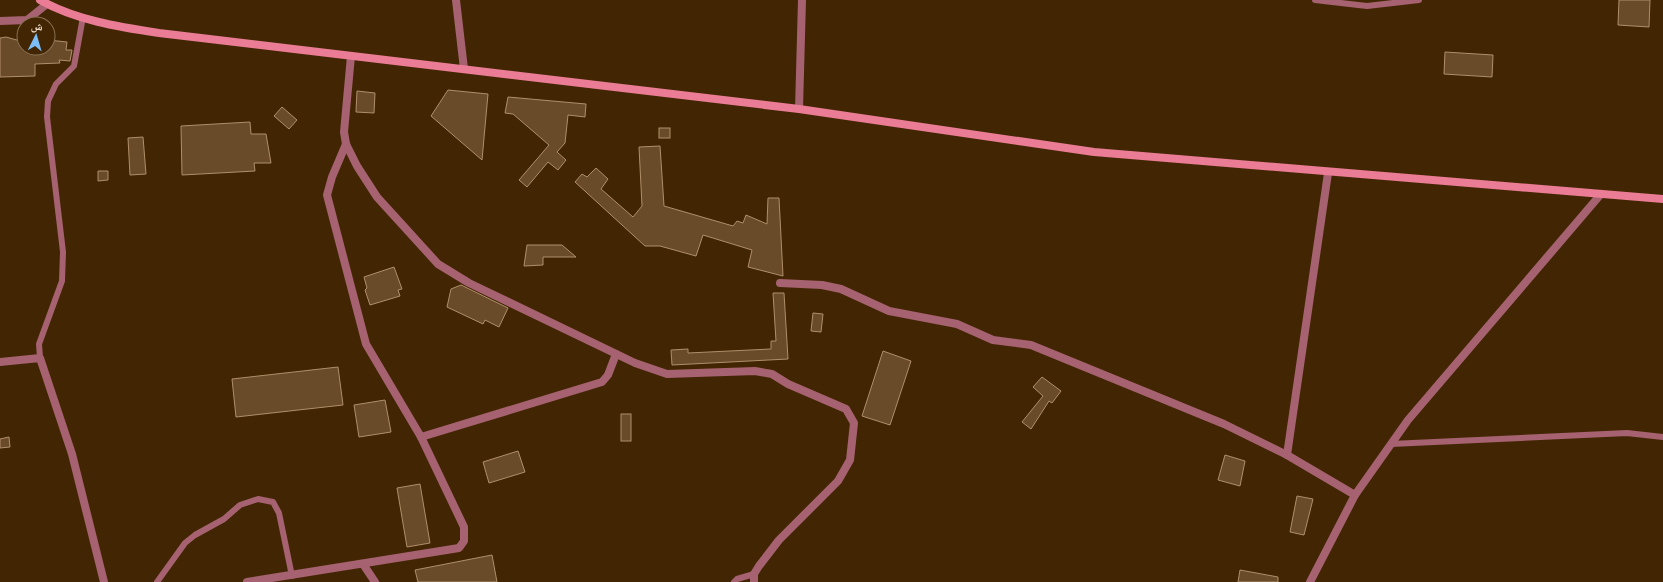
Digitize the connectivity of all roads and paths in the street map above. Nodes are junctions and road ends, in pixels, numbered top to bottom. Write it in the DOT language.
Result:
graph roads {
  1 [pos="456,0"];
  2 [pos="802,0"];
  3 [pos="1315,0"];
  4 [pos="1419,0"];
  5 [pos="44,2"];
  6 [pos="83,17"];
  7 [pos="0,21"];
  8 [pos="352,56"];
  9 [pos="464,69"];
  10 [pos="799,109"];
  11 [pos="346,144"];
  12 [pos="1328,173"];
  13 [pos="1600,194"];
  14 [pos="1662,199"];
  15 [pos="780,283"];
  16 [pos="616,354"];
  17 [pos="40,358"];
  18 [pos="0,362"];
  19 [pos="420,437"];
  20 [pos="1663,437"];
  21 [pos="1391,444"];
  22 [pos="1288,455"];
  23 [pos="1355,495"];
  24 [pos="363,564"];
  25 [pos="292,576"];
  26 [pos="754,578"];
  27 [pos="281,580"];
  28 [pos="104,582"];
  29 [pos="157,582"];
  30 [pos="247,582"];
  31 [pos="375,582"];
  32 [pos="734,582"];
  33 [pos="1310,582"];
  1 -- 9 [label="street"];
  2 -- 10 [label="street"];
  3 -- 4 [label="lane"];
  5 -- 6 [label="main road"];
  5 -- 7 [label="street"];
  6 -- 8 [label="main road"];
  6 -- 17 [label="lane"];
  8 -- 9 [label="main road"];
  8 -- 11 [label="street"];
  9 -- 10 [label="main road"];
  10 -- 12 [label="main road"];
  11 -- 16 [label="street"];
  11 -- 19 [label="street"];
  12 -- 13 [label="main road"];
  12 -- 22 [label="street"];
  13 -- 14 [label="main road"];
  13 -- 21 [label="street"];
  15 -- 22 [label="street"];
  16 -- 19 [label="street"];
  16 -- 26 [label="street"];
  17 -- 18 [label="street"];
  17 -- 28 [label="street"];
  19 -- 24 [label="street"];
  20 -- 21 [label="lane"];
  21 -- 23 [label="street"];
  22 -- 23 [label="street"];
  23 -- 33 [label="street"];
  24 -- 25 [label="street"];
  24 -- 31 [label="street"];
  25 -- 27 [label="street"];
  25 -- 29 [label="lane"];
  26 -- 32 [label="lane"];
  27 -- 30 [label="street"];
}
